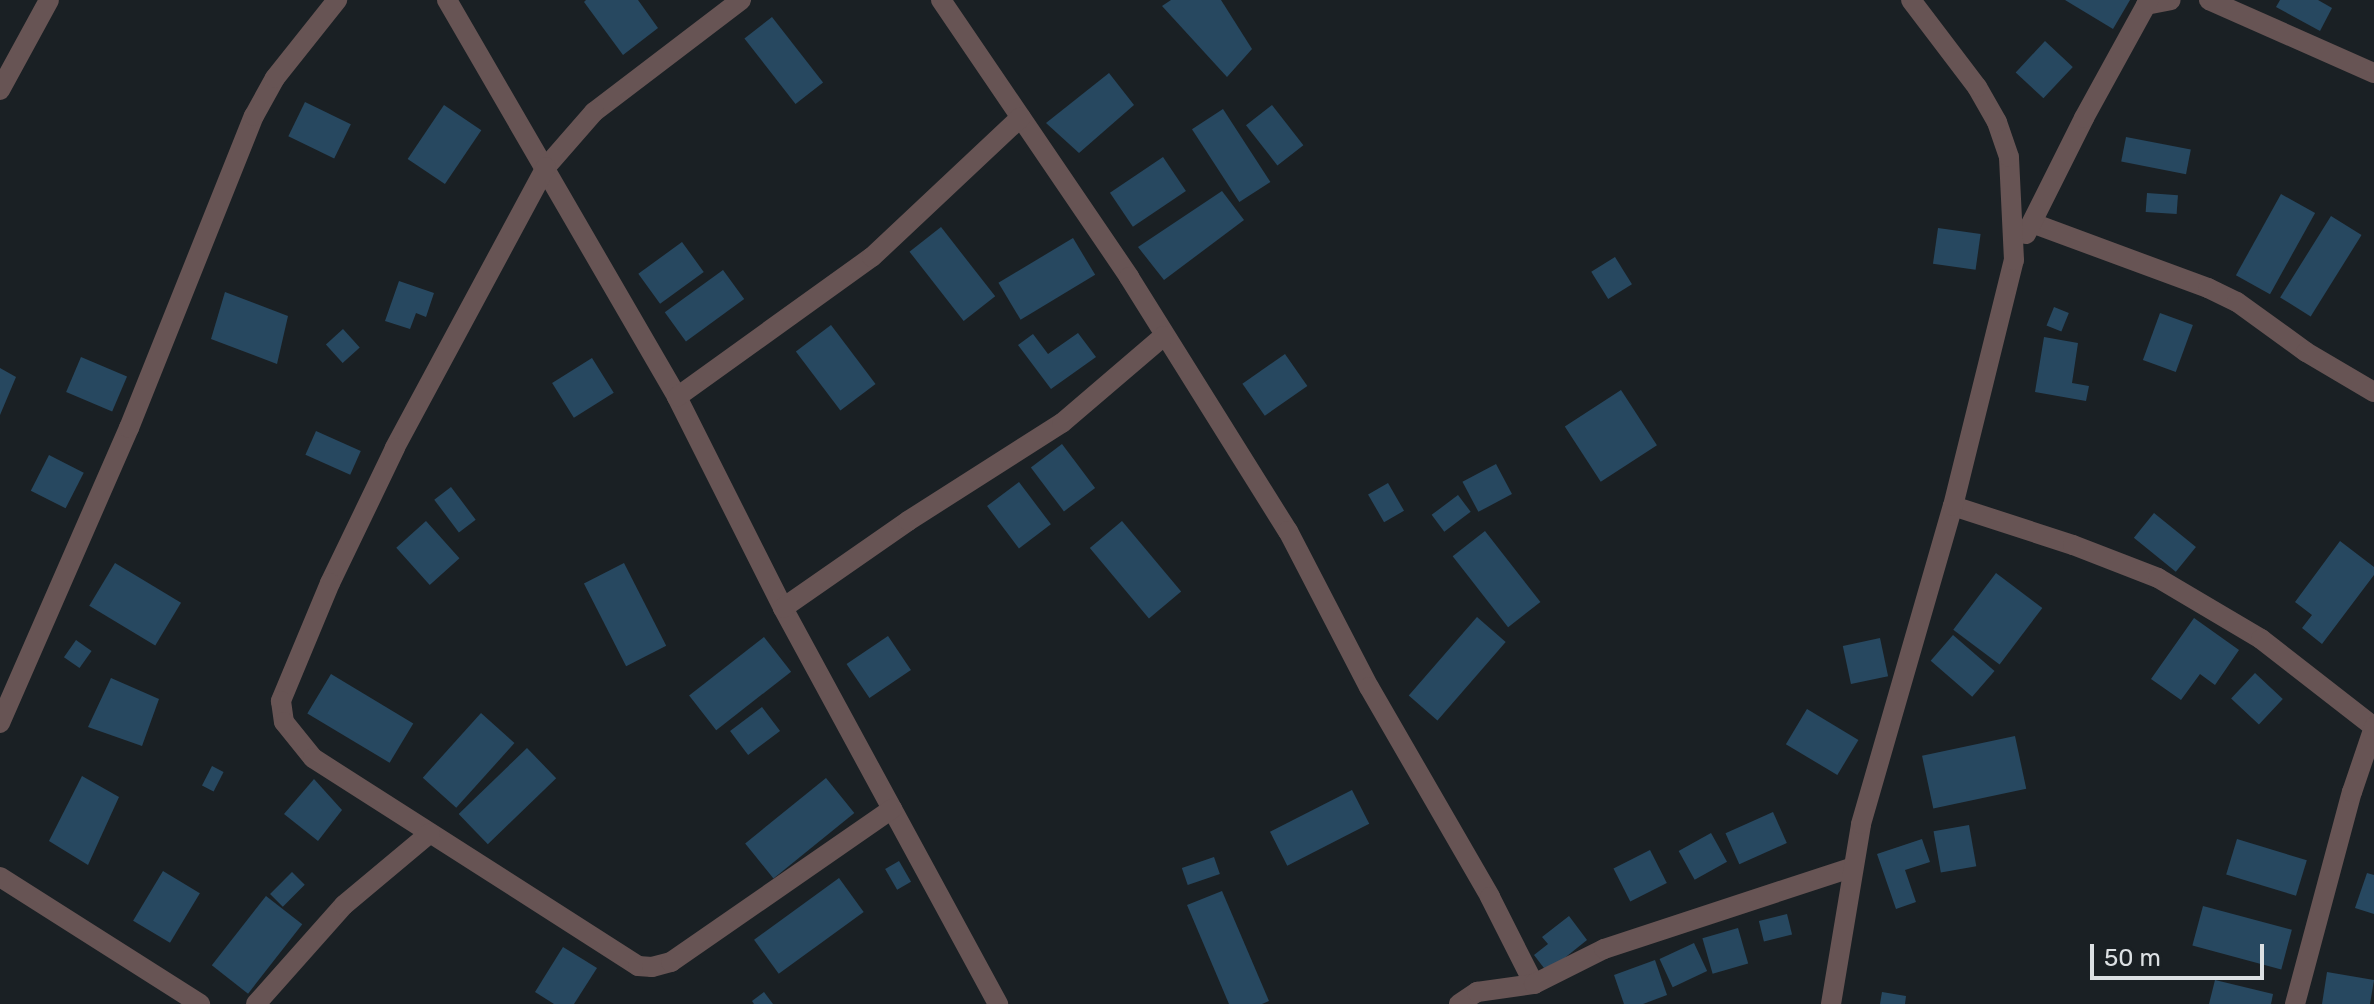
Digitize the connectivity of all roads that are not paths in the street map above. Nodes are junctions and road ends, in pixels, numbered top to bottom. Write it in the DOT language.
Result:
graph roads {
  1 [pos="49,0"];
  2 [pos="337,0"];
  3 [pos="447,0"];
  4 [pos="741,0"];
  5 [pos="941,0"];
  6 [pos="1911,0"];
  7 [pos="2171,0"];
  8 [pos="2209,0"];
  9 [pos="2147,2"];
  10 [pos="2374,73"];
  11 [pos="0,90"];
  12 [pos="1021,117"];
  13 [pos="546,167"];
  14 [pos="2032,223"];
  15 [pos="2014,260"];
  16 [pos="1164,336"];
  17 [pos="2374,392"];
  18 [pos="677,397"];
  19 [pos="1953,506"];
  20 [pos="783,608"];
  21 [pos="0,723"];
  22 [pos="2374,727"];
  23 [pos="892,809"];
  24 [pos="430,833"];
  25 [pos="1853,867"];
  26 [pos="0,877"];
  27 [pos="1534,984"];
  28 [pos="200,1004"];
  29 [pos="256,1004"];
  30 [pos="998,1004"];
  31 [pos="1459,1004"];
  32 [pos="1831,1004"];
  33 [pos="2295,1004"];
  1 -- 11 [label="street"];
  2 -- 21 [label="street"];
  3 -- 13 [label="street"];
  4 -- 13 [label="street"];
  5 -- 12 [label="street"];
  6 -- 15 [label="street"];
  7 -- 9 [label="street"];
  8 -- 10 [label="street"];
  9 -- 14 [label="street"];
  12 -- 16 [label="street"];
  12 -- 18 [label="street"];
  13 -- 18 [label="street"];
  13 -- 24 [label="street"];
  14 -- 15 [label="street"];
  14 -- 17 [label="street"];
  15 -- 19 [label="street"];
  16 -- 20 [label="street"];
  16 -- 27 [label="street"];
  18 -- 20 [label="street"];
  19 -- 22 [label="street"];
  19 -- 25 [label="street"];
  20 -- 23 [label="street"];
  22 -- 33 [label="street"];
  23 -- 24 [label="street"];
  23 -- 30 [label="street"];
  24 -- 29 [label="street"];
  25 -- 27 [label="street"];
  25 -- 32 [label="street"];
  26 -- 28 [label="street"];
  27 -- 31 [label="street"];
}
